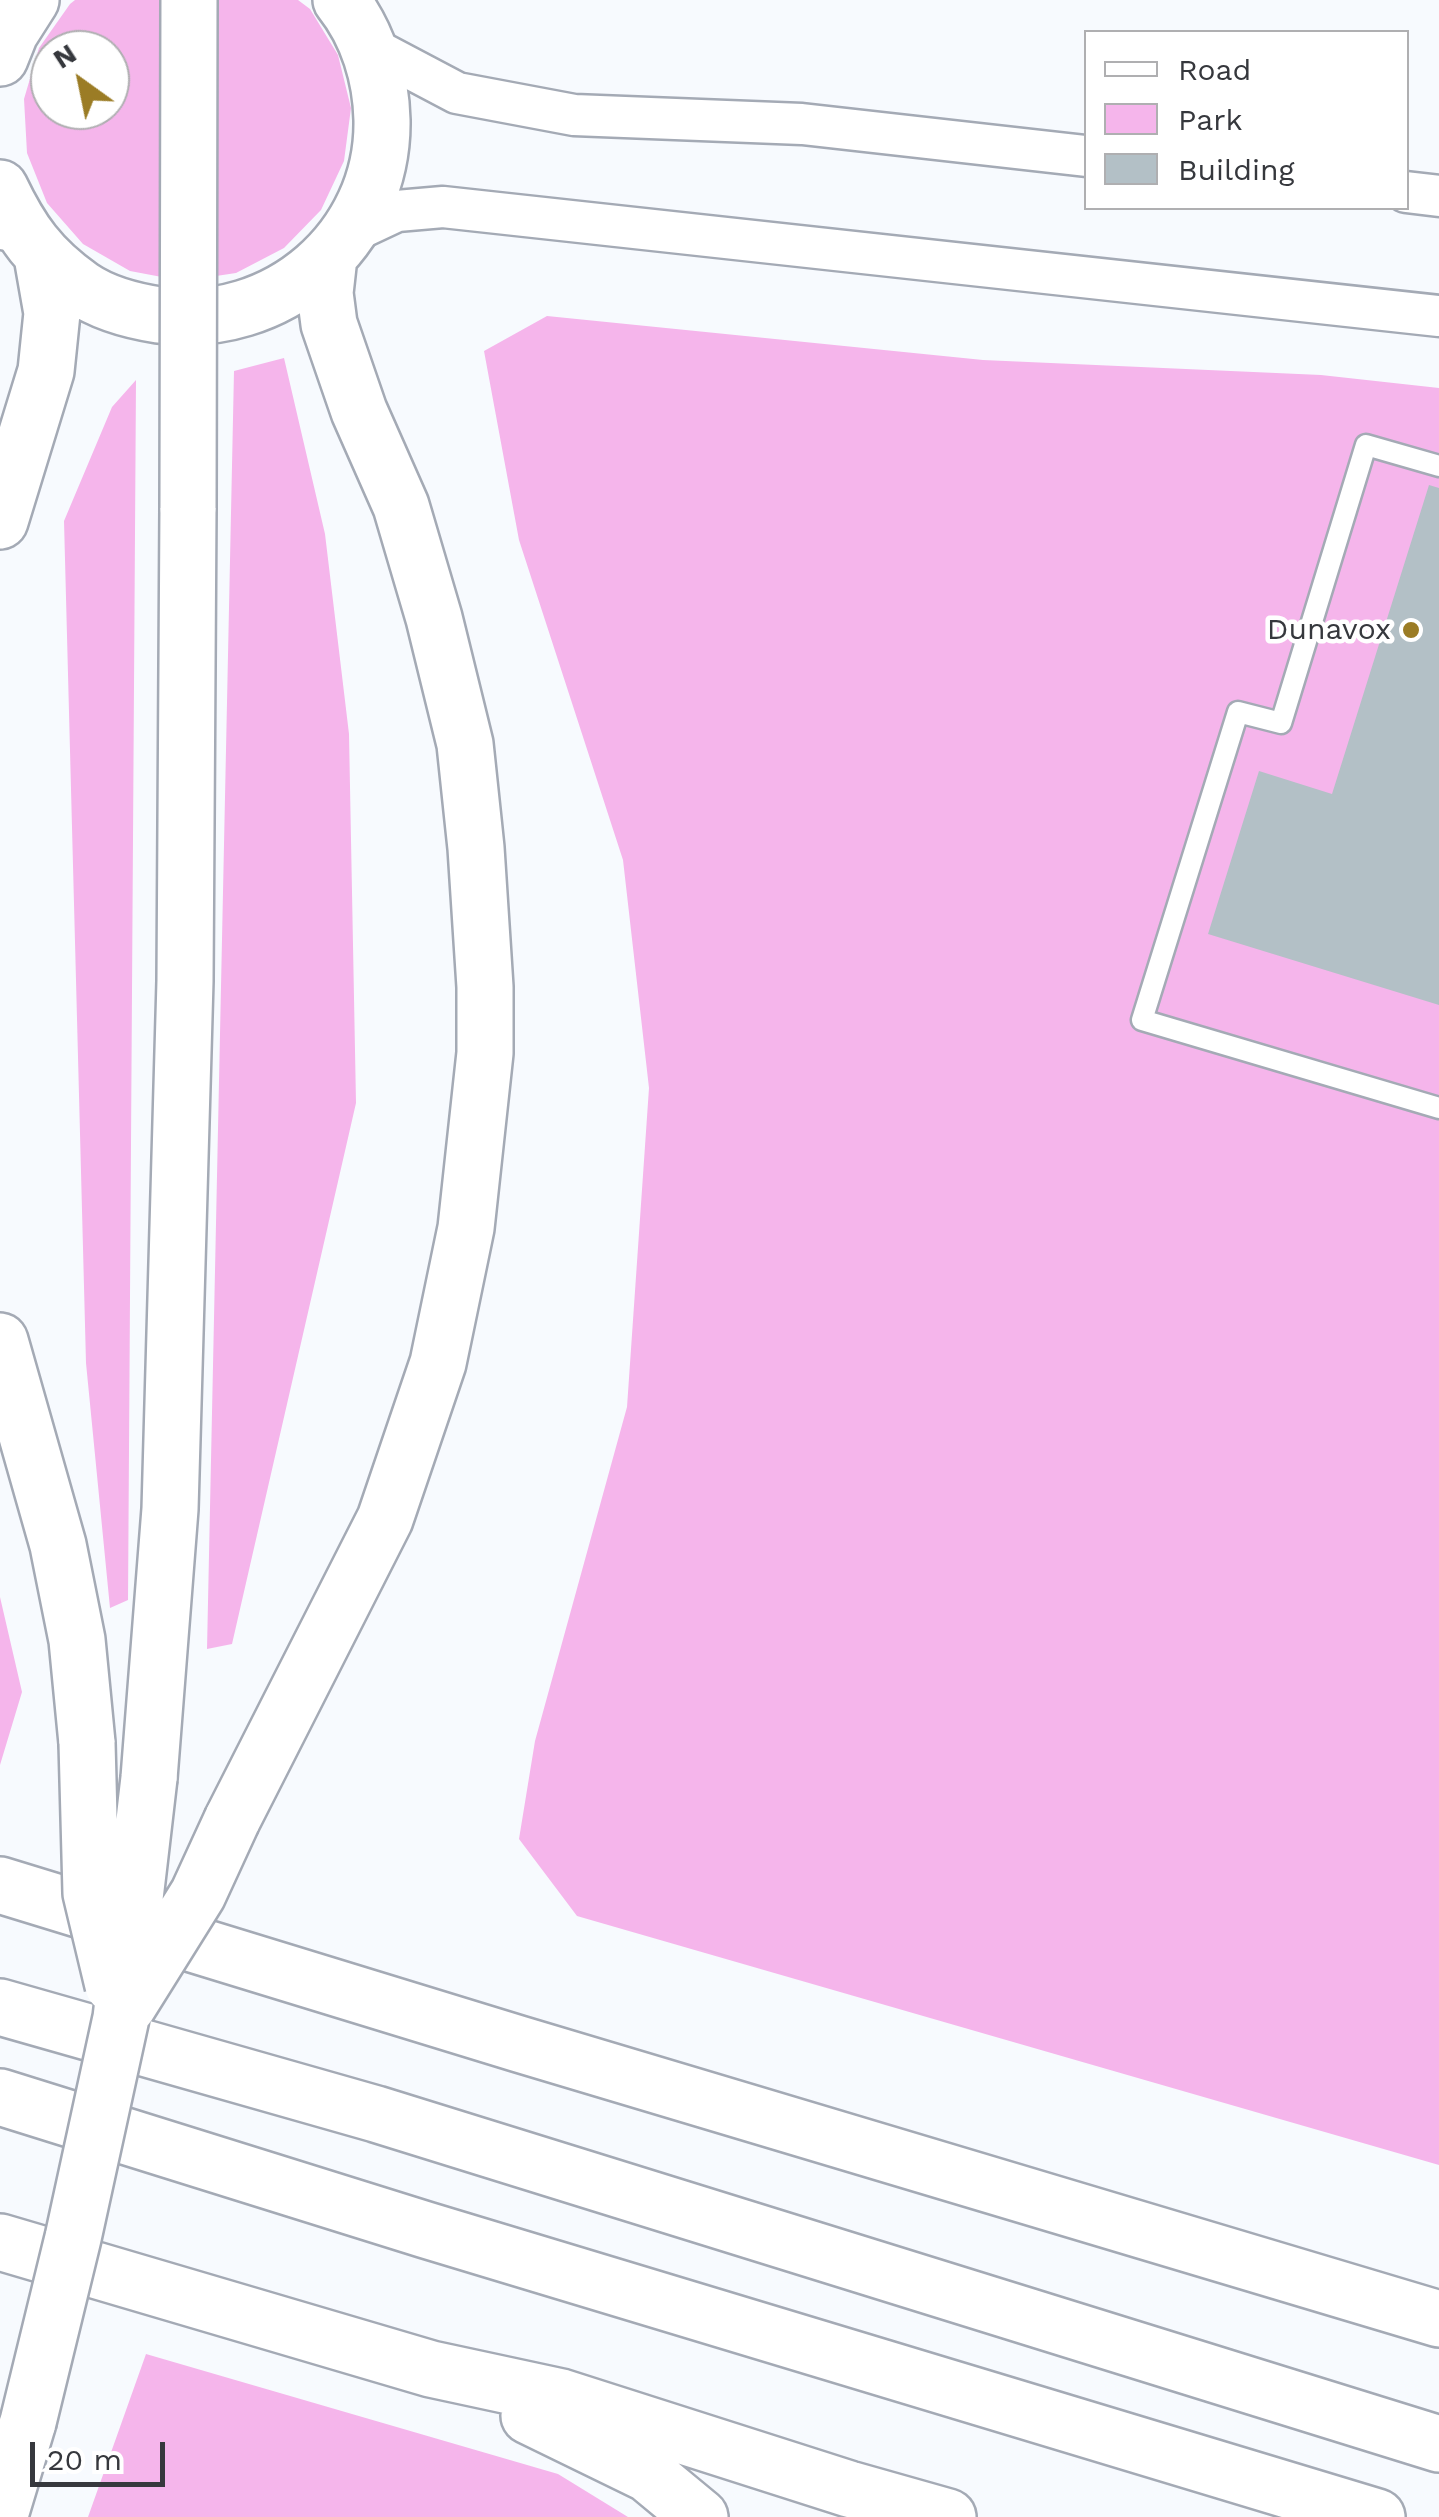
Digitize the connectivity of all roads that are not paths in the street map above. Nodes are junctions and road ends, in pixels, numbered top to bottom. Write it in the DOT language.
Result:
graph roads {
  1 [pos="31,0"];
  2 [pos="189,0"];
  3 [pos="340,0"];
  4 [pos="368,46"];
  5 [pos="0,58"];
  6 [pos="1084,156"];
  7 [pos="1409,192"];
  8 [pos="1439,196"];
  9 [pos="15,222"];
  10 [pos="338,246"];
  11 [pos="1439,316"];
  12 [pos="1439,466"];
  13 [pos="0,520"];
  14 [pos="1439,1108"];
  15 [pos="0,1341"];
  16 [pos="0,1885"];
  17 [pos="0,2006"];
  18 [pos="121,2018"];
  19 [pos="0,2098"];
  20 [pos="0,2242"];
  21 [pos="1439,2319"];
  22 [pos="432,2369"];
  23 [pos="1439,2444"];
  24 [pos="0,2515"];
  25 [pos="700,2517"];
  26 [pos="948,2517"];
  27 [pos="1377,2517"];
  1 -- 5 [label="main road"];
  2 -- 18 [label="main road, bridge"];
  3 -- 4 [label="main road"];
  4 -- 6 [label="street"];
  4 -- 10 [label="main road"];
  7 -- 8 [label="street"];
  9 -- 10 [label="main road"];
  9 -- 13 [label="main road"];
  10 -- 11 [label="street"];
  10 -- 18 [label="main road, bridge"];
  12 -- 14 [label="lane"];
  15 -- 18 [label="main road, bridge"];
  16 -- 21 [label="main road"];
  17 -- 23 [label="main road"];
  18 -- 24 [label="main road, bridge"];
  19 -- 27 [label="main road"];
  20 -- 22 [label="main road"];
  22 -- 25 [label="main road"];
  22 -- 26 [label="main road"];
}
